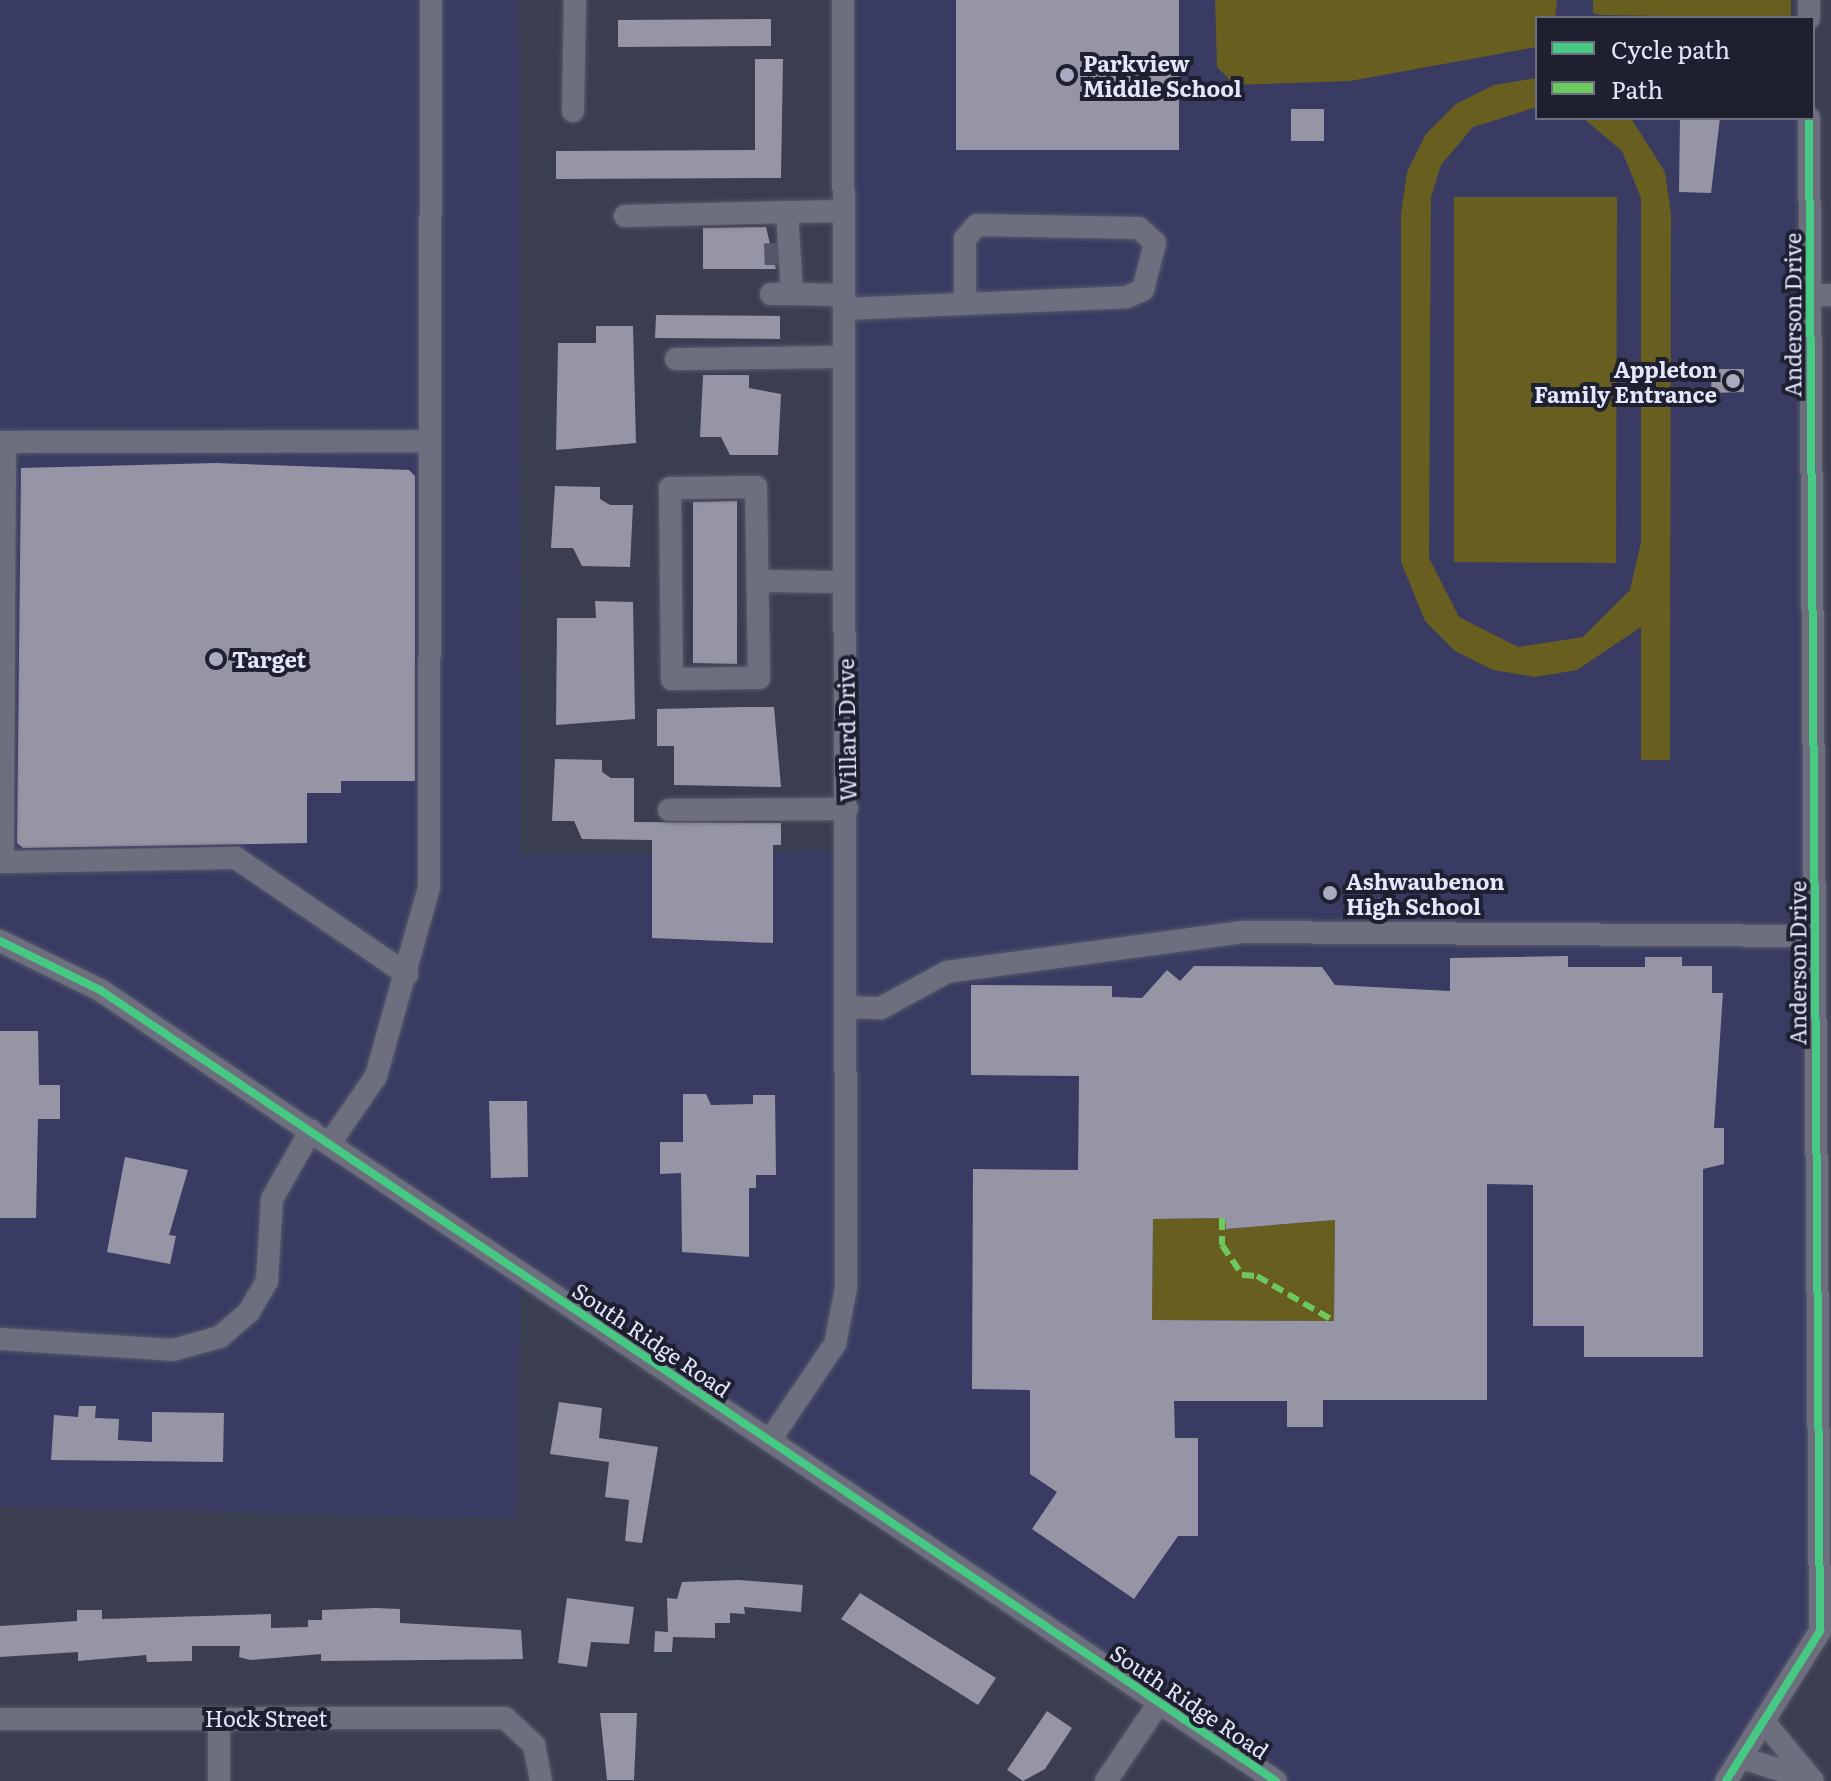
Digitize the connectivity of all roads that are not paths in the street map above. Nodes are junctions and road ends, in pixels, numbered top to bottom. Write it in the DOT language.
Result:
graph roads {
  1 [pos="431,0"];
  2 [pos="575,0"];
  3 [pos="843,0"];
  4 [pos="573,111"];
  5 [pos="1809,120"];
  6 [pos="844,211"];
  7 [pos="625,216"];
  8 [pos="783,227"];
  9 [pos="1821,295"];
  10 [pos="965,299"];
  11 [pos="844,302"];
  12 [pos="844,357"];
  13 [pos="676,359"];
  14 [pos="430,441"];
  15 [pos="2,443"];
  16 [pos="758,581"];
  17 [pos="844,582"];
  18 [pos="1822,610"];
  19 [pos="847,809"];
  20 [pos="669,810"];
  21 [pos="1815,936"];
  22 [pos="0,941"];
  23 [pos="407,974"];
  24 [pos="845,1007"];
  25 [pos="1823,1032"];
  26 [pos="311,1130"];
  27 [pos="330,1143"];
  28 [pos="0,1339"];
  29 [pos="1824,1367"];
  30 [pos="770,1440"];
  31 [pos="1825,1551"];
  32 [pos="1159,1703"];
  33 [pos="0,1719"];
  34 [pos="219,1719"];
  35 [pos="1765,1723"];
  36 [pos="1742,1758"];
  37 [pos="1812,1780"];
  38 [pos="219,1781"];
  39 [pos="541,1781"];
  40 [pos="1106,1781"];
  41 [pos="1276,1781"];
  42 [pos="1726,1781"];
  1 -- 14 [label="street"];
  2 -- 4 [label="street"];
  3 -- 6 [label="street, Willard Drive"];
  5 -- 9 [label="street, Anderson Drive"];
  6 -- 8 [label="street"];
  6 -- 11 [label="street, Willard Drive"];
  7 -- 8 [label="street"];
  8 -- 11 [label="street"];
  9 -- 18 [label="street, Anderson Drive"];
  10 -- 10 [label="street"];
  10 -- 11 [label="street"];
  11 -- 12 [label="street, Willard Drive"];
  12 -- 13 [label="street"];
  12 -- 17 [label="street, Willard Drive"];
  14 -- 15 [label="street"];
  14 -- 23 [label="street"];
  15 -- 23 [label="street"];
  16 -- 16 [label="street"];
  16 -- 17 [label="street"];
  17 -- 19 [label="street, Willard Drive"];
  18 -- 21 [label="street, Anderson Drive"];
  19 -- 20 [label="street"];
  19 -- 24 [label="street, Willard Drive"];
  21 -- 24 [label="street"];
  21 -- 25 [label="street, Anderson Drive"];
  22 -- 26 [label="street, South Ridge Road"];
  23 -- 27 [label="street"];
  24 -- 30 [label="street, Willard Drive"];
  25 -- 29 [label="street, Anderson Drive"];
  26 -- 27 [label="street, South Ridge Road"];
  26 -- 28 [label="street"];
  27 -- 30 [label="street, South Ridge Road"];
  29 -- 31 [label="street, Anderson Drive"];
  30 -- 32 [label="street, South Ridge Road"];
  31 -- 35 [label="street, Anderson Drive"];
  32 -- 40 [label="street"];
  32 -- 41 [label="street, South Ridge Road"];
  33 -- 34 [label="street, Hock Street"];
  34 -- 38 [label="street"];
  34 -- 39 [label="street, Hock Street"];
  35 -- 36 [label="street, Anderson Drive"];
  35 -- 37 [label="street"];
  36 -- 37 [label="street"];
  36 -- 42 [label="street, Anderson Drive"];
}
